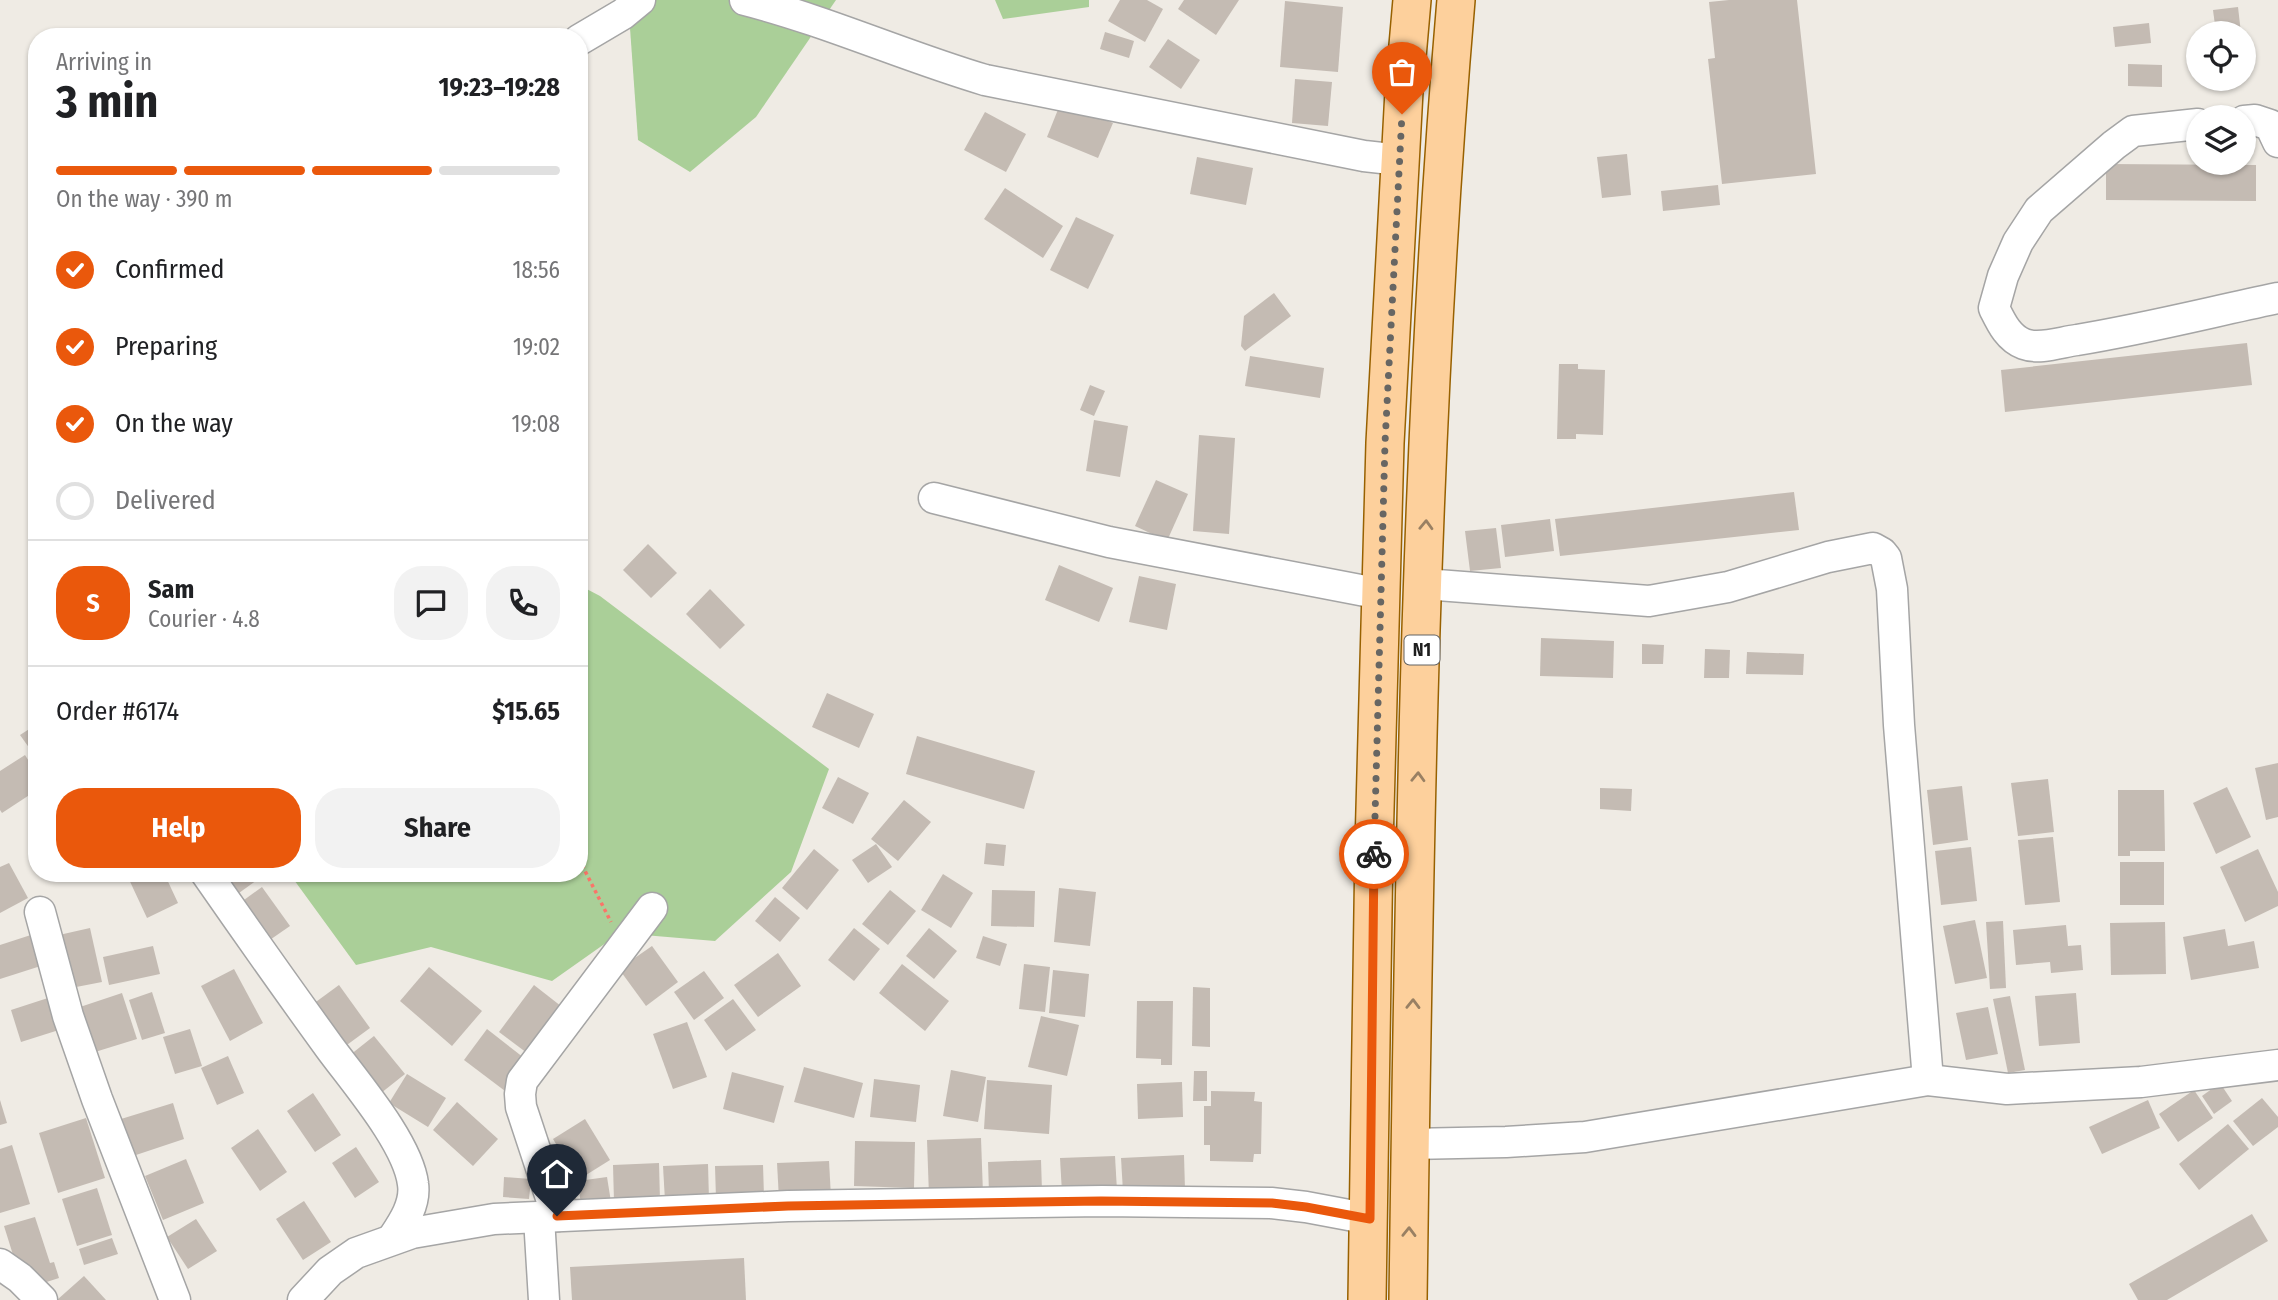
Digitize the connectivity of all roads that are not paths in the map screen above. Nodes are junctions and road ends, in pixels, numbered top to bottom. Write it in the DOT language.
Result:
graph roads {
  1 [pos="640,0"];
  2 [pos="745,0"];
  3 [pos="1412,0"];
  4 [pos="1456,0"];
  5 [pos="588,35"];
  6 [pos="2256,120"];
  7 [pos="2186,125"];
  8 [pos="2278,142"];
  9 [pos="1400,160"];
  10 [pos="2278,298"];
  11 [pos="934,498"];
  12 [pos="1424,584"];
  13 [pos="1381,594"];
  14 [pos="212,882"];
  15 [pos="652,908"];
  16 [pos="40,912"];
  17 [pos="2278,1065"];
  18 [pos="1928,1080"];
  19 [pos="1410,1144"];
  20 [pos="548,1217"];
  21 [pos="1370,1219"];
  22 [pos="393,1238"];
  23 [pos="0,1264"];
  24 [pos="42,1300"];
  25 [pos="175,1300"];
  26 [pos="303,1300"];
  27 [pos="544,1300"];
  28 [pos="1367,1300"];
  29 [pos="1408,1300"];
  1 -- 5 [label="street"];
  2 -- 9 [label="street"];
  3 -- 9 [label="main road, N1"];
  12 -- 4 [label="main road, N1, one-way"];
  6 -- 8 [label="street"];
  7 -- 10 [label="street"];
  9 -- 13 [label="main road, N1"];
  11 -- 13 [label="street"];
  12 -- 18 [label="street"];
  19 -- 12 [label="main road, N1, one-way"];
  13 -- 21 [label="main road, N1"];
  14 -- 22 [label="street"];
  15 -- 20 [label="street"];
  16 -- 25 [label="street"];
  17 -- 18 [label="street"];
  18 -- 19 [label="street"];
  29 -- 19 [label="main road, N1, one-way"];
  20 -- 21 [label="street"];
  20 -- 22 [label="street"];
  20 -- 27 [label="street"];
  21 -- 28 [label="main road, N1"];
  22 -- 26 [label="street"];
  23 -- 24 [label="street"];
}
